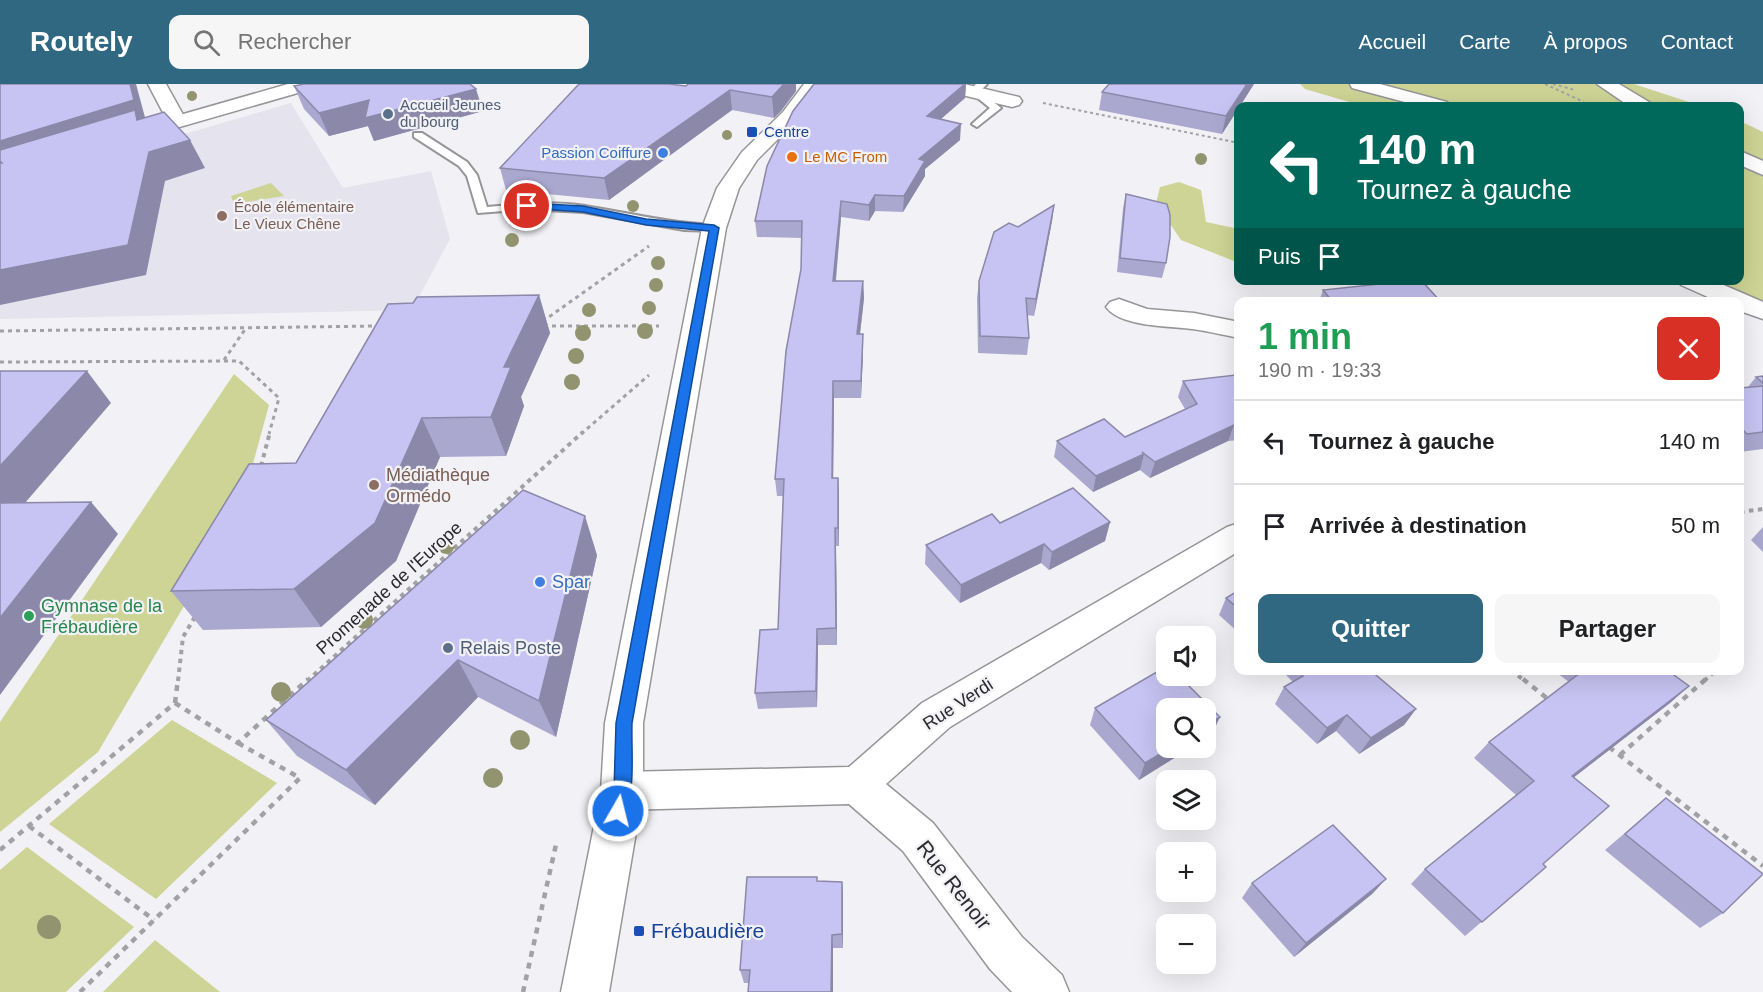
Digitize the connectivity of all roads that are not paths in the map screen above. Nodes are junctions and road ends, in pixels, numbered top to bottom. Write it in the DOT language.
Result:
graph roads {
  1 [pos="157,84"];
  2 [pos="308,84"];
  3 [pos="814,84"];
  4 [pos="940,84"];
  5 [pos="1359,84"];
  6 [pos="1606,84"];
  7 [pos="978,87"];
  8 [pos="1012,101"];
  9 [pos="1425,102"];
  10 [pos="1635,102"];
  11 [pos="176,120"];
  12 [pos="977,124"];
  13 [pos="418,135"];
  14 [pos="112,141"];
  15 [pos="1744,159"];
  16 [pos="1763,169"];
  17 [pos="699,227"];
  18 [pos="1702,285"];
  19 [pos="1730,297"];
  20 [pos="1744,303"];
  21 [pos="1119,307"];
  22 [pos="1763,311"];
  23 [pos="1234,329"];
  24 [pos="1234,538"];
  25 [pos="857,785"];
  26 [pos="622,791"];
  27 [pos="585,992"];
  28 [pos="1045,992"];
  1 -- 11 [label="street"];
  2 -- 11 [label="street"];
  3 -- 17 [label="street"];
  4 -- 7 [label="street"];
  5 -- 9 [label="street"];
  6 -- 10 [label="street"];
  7 -- 8 [label="street"];
  7 -- 12 [label="lane"];
  11 -- 14 [label="street"];
  13 -- 17 [label="lane"];
  15 -- 16 [label="street"];
  17 -- 26 [label="street"];
  18 -- 19 [label="street"];
  20 -- 22 [label="street"];
  21 -- 23 [label="street"];
  24 -- 25 [label="street, Rue Verdi"];
  25 -- 26 [label="street"];
  25 -- 28 [label="street, Rue Renoir"];
  26 -- 27 [label="street"];
}
